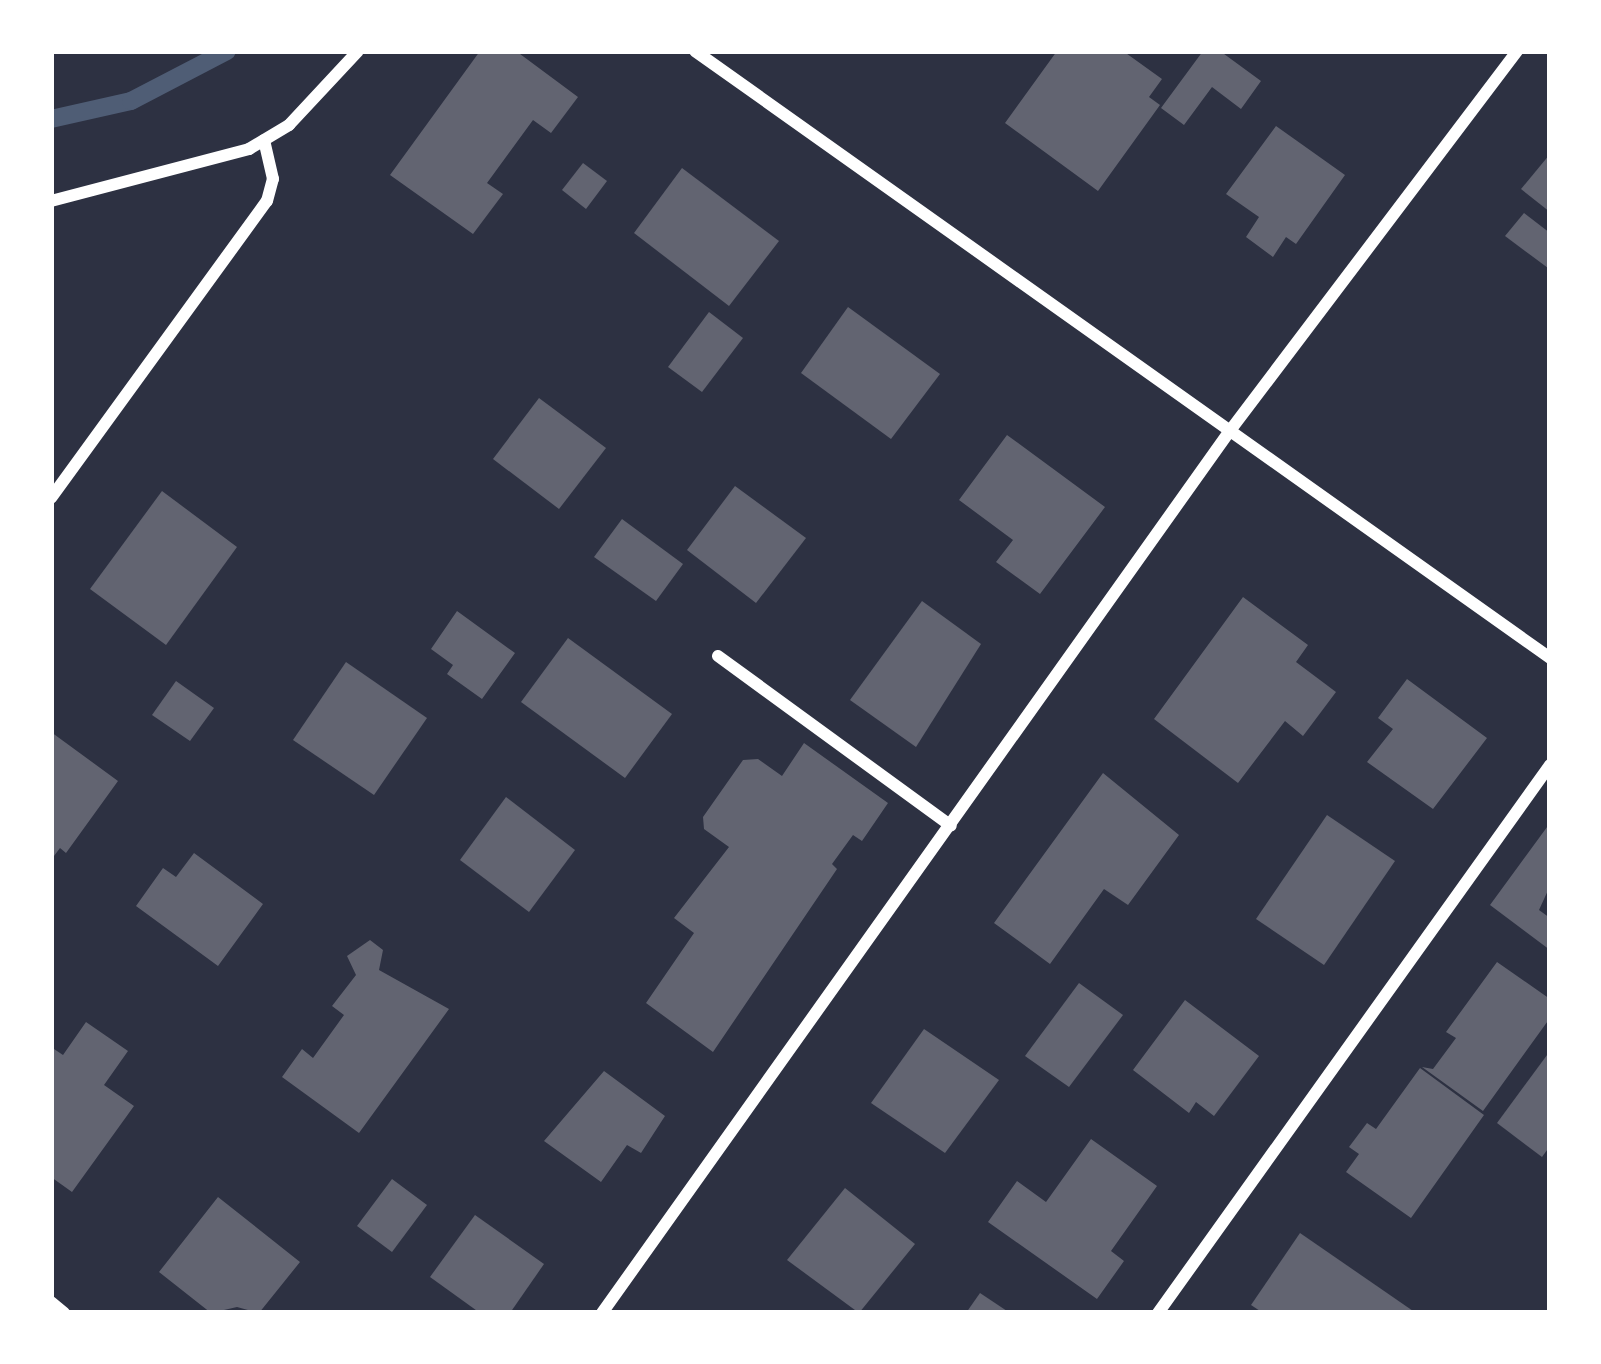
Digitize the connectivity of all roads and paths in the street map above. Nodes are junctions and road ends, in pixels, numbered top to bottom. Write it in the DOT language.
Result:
graph roads {
  1 [pos="358,51"];
  2 [pos="695,51"];
  3 [pos="1517,51"];
  4 [pos="264,140"];
  5 [pos="51,201"];
  6 [pos="1229,432"];
  7 [pos="51,498"];
  8 [pos="718,656"];
  9 [pos="1550,658"];
  10 [pos="1550,765"];
  11 [pos="951,826"];
  12 [pos="51,1302"];
  13 [pos="64,1313"];
  14 [pos="602,1313"];
  15 [pos="1158,1313"];
  1 -- 4 [label="street"];
  2 -- 6 [label="street"];
  3 -- 6 [label="street"];
  4 -- 5 [label="street"];
  4 -- 7 [label="street"];
  6 -- 9 [label="street"];
  6 -- 11 [label="street"];
  8 -- 11 [label="street"];
  10 -- 15 [label="street"];
  11 -- 14 [label="street"];
  12 -- 13 [label="street"];
}
